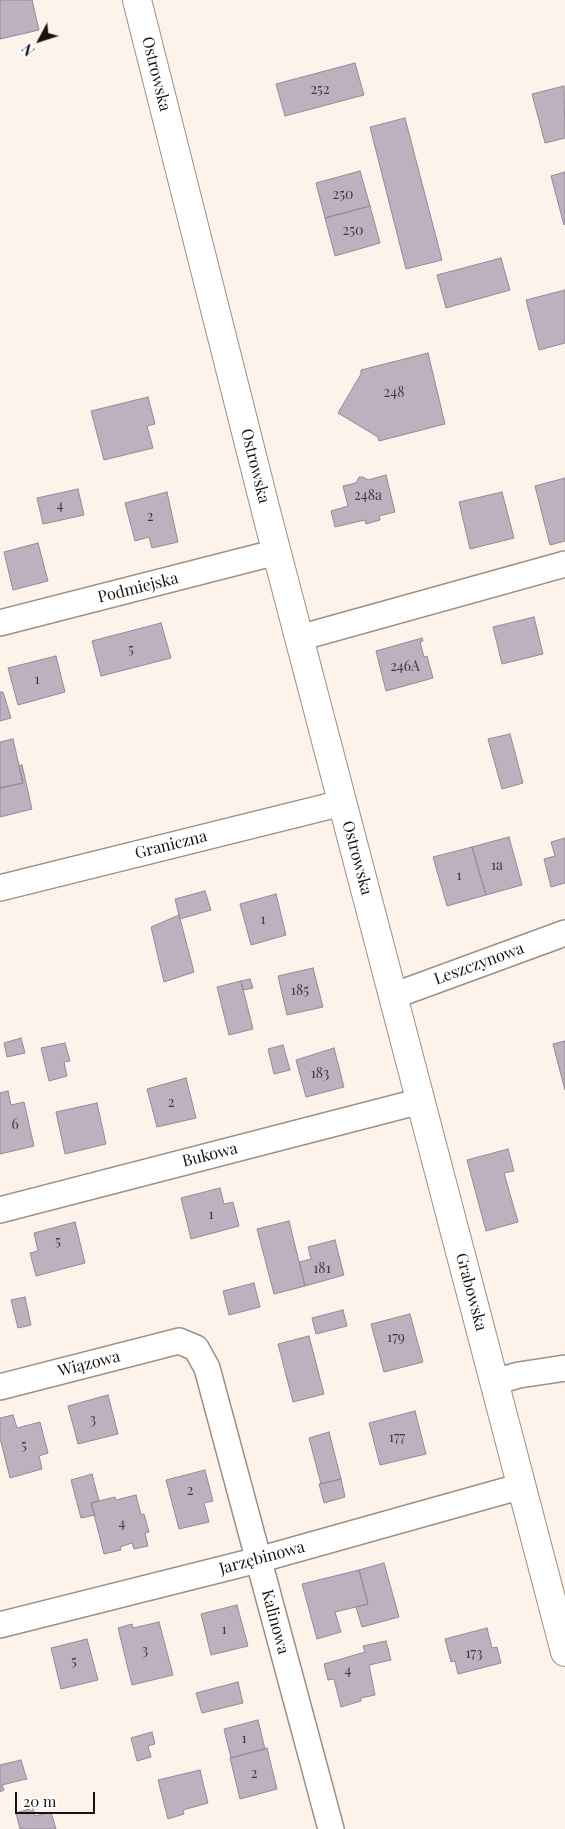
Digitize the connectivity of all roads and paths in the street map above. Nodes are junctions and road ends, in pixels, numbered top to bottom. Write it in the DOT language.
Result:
graph roads {
  1 [pos="137,0"];
  2 [pos="277,552"];
  3 [pos="565,564"];
  4 [pos="0,623"];
  5 [pos="299,638"];
  6 [pos="342,803"];
  7 [pos="0,888"];
  8 [pos="377,931"];
  9 [pos="565,933"];
  10 [pos="393,996"];
  11 [pos="421,1101"];
  12 [pos="0,1210"];
  13 [pos="179,1341"];
  14 [pos="565,1368"];
  15 [pos="494,1382"];
  16 [pos="0,1387"];
  17 [pos="522,1486"];
  18 [pos="258,1560"];
  19 [pos="0,1625"];
  20 [pos="565,1652"];
  21 [pos="325,1828"];
  1 -- 2 [label="street, Ostrowska"];
  2 -- 4 [label="street, Podmiejska"];
  2 -- 5 [label="street, Ostrowska"];
  3 -- 5 [label="street"];
  5 -- 6 [label="street, Ostrowska"];
  6 -- 7 [label="street, Graniczna"];
  6 -- 8 [label="street, Ostrowska"];
  8 -- 10 [label="street, Grabowska"];
  9 -- 10 [label="street, Leszczynowa"];
  10 -- 11 [label="street, Grabowska"];
  11 -- 12 [label="street, Bukowa"];
  11 -- 15 [label="street, Grabowska"];
  13 -- 16 [label="street, Wiązowa"];
  13 -- 18 [label="street, Kalinowa"];
  14 -- 15 [label="street"];
  15 -- 17 [label="street, Grabowska"];
  17 -- 18 [label="street, Jarzębinowa"];
  17 -- 20 [label="street, Grabowska"];
  18 -- 19 [label="street, Jarzębinowa"];
  18 -- 21 [label="street, Kalinowa"];
}
